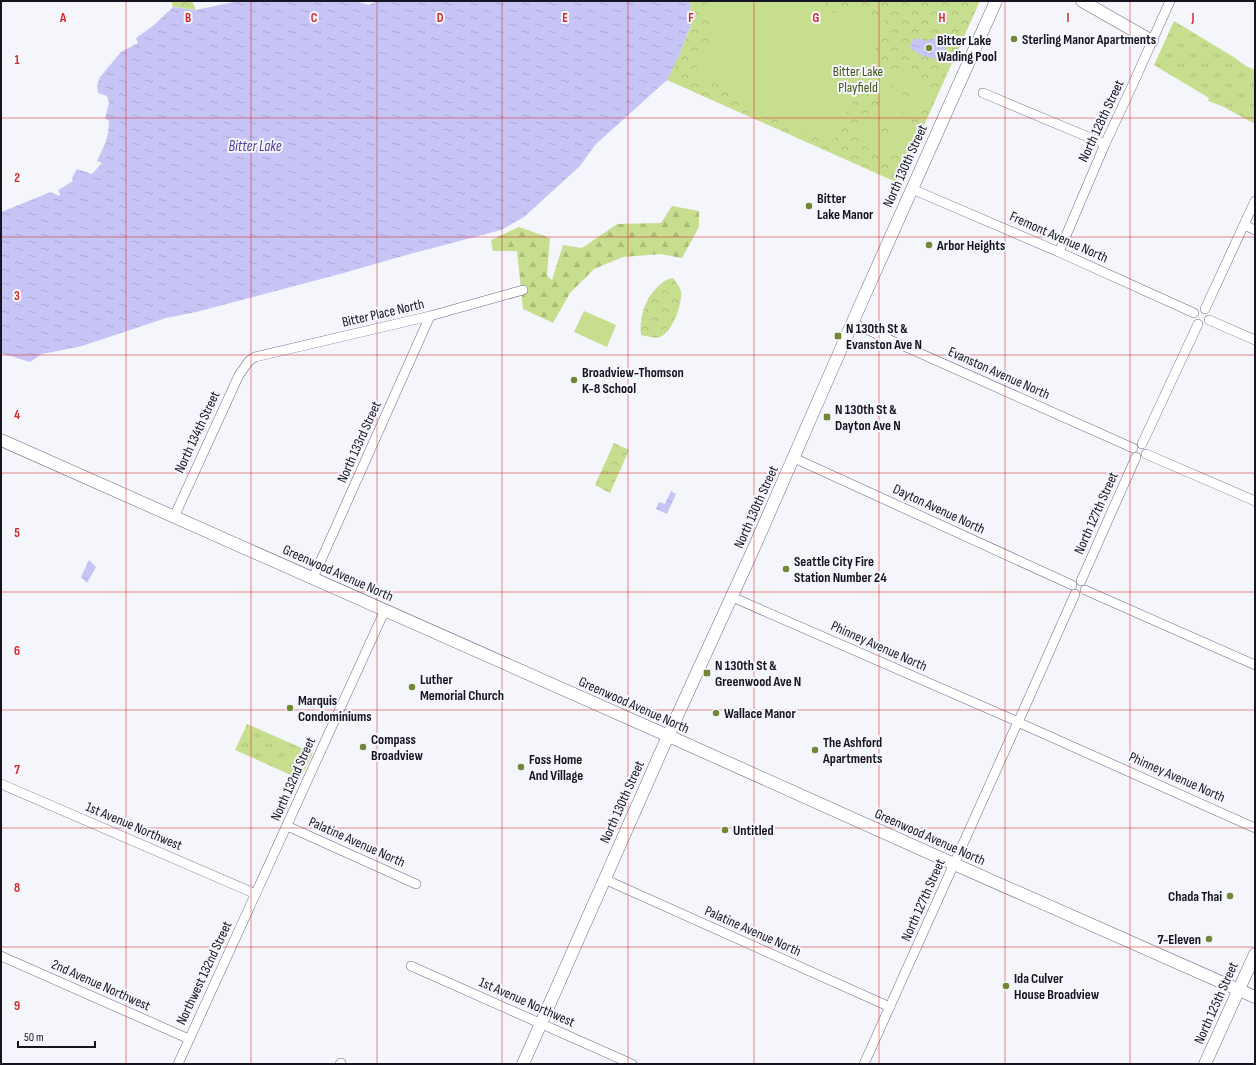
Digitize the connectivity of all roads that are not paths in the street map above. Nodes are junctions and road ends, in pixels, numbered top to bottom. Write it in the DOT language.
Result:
graph roads {
  1 [pos="996,1"];
  2 [pos="1082,1"];
  3 [pos="1170,1"];
  4 [pos="1152,41"];
  5 [pos="983,93"];
  6 [pos="1105,144"];
  7 [pos="912,189"];
  8 [pos="1255,201"];
  9 [pos="1244,225"];
  10 [pos="1255,230"];
  11 [pos="1059,252"];
  12 [pos="523,290"];
  13 [pos="1205,309"];
  14 [pos="1194,313"];
  15 [pos="430,316"];
  16 [pos="1209,320"];
  17 [pos="852,323"];
  18 [pos="1198,324"];
  19 [pos="1255,340"];
  20 [pos="249,361"];
  21 [pos="1,440"];
  22 [pos="1142,444"];
  23 [pos="1133,448"];
  24 [pos="1146,454"];
  25 [pos="1136,457"];
  26 [pos="794,458"];
  27 [pos="1255,501"];
  28 [pos="174,517"];
  29 [pos="313,578"];
  30 [pos="1083,585"];
  31 [pos="1074,590"];
  32 [pos="732,597"];
  33 [pos="385,610"];
  34 [pos="1255,665"];
  35 [pos="1018,722"];
  36 [pos="668,736"];
  37 [pos="1,784"];
  38 [pos="287,826"];
  39 [pos="1255,828"];
  40 [pos="954,864"];
  41 [pos="604,878"];
  42 [pos="416,884"];
  43 [pos="256,894"];
  44 [pos="1255,954"];
  45 [pos="1,956"];
  46 [pos="411,966"];
  47 [pos="1239,990"];
  48 [pos="1255,997"];
  49 [pos="890,1007"];
  50 [pos="541,1024"];
  51 [pos="190,1040"];
  52 [pos="178,1064"];
  53 [pos="523,1064"];
  54 [pos="632,1064"];
  55 [pos="864,1064"];
  56 [pos="1205,1064"];
  1 -- 7 [label="main road, North 130th Street"];
  2 -- 4 [label="main road"];
  3 -- 4 [label="street, North 128th Street"];
  4 -- 6 [label="street, North 128th Street"];
  5 -- 6 [label="street"];
  6 -- 11 [label="street, North 128th Street"];
  7 -- 11 [label="street, Fremont Avenue North"];
  7 -- 17 [label="main road, North 130th Street"];
  8 -- 9 [label="street"];
  9 -- 10 [label="street"];
  9 -- 13 [label="street"];
  11 -- 14 [label="street, Fremont Avenue North"];
  12 -- 15 [label="street, Bitter Place North"];
  13 -- 14 [label="street"];
  13 -- 16 [label="street"];
  14 -- 18 [label="street"];
  15 -- 20 [label="street, Bitter Place North"];
  15 -- 29 [label="street, North 133rd Street"];
  16 -- 18 [label="street"];
  16 -- 19 [label="street"];
  17 -- 23 [label="street, Evanston Avenue North"];
  17 -- 26 [label="main road, North 130th Street"];
  18 -- 22 [label="street"];
  20 -- 28 [label="street, North 134th Street"];
  21 -- 28 [label="main road, Greenwood Avenue North"];
  22 -- 23 [label="street"];
  22 -- 24 [label="street"];
  23 -- 25 [label="street"];
  24 -- 25 [label="street"];
  24 -- 27 [label="street"];
  25 -- 30 [label="street, North 127th Street"];
  26 -- 31 [label="street, Dayton Avenue North"];
  26 -- 32 [label="main road, North 130th Street"];
  28 -- 29 [label="main road, Greenwood Avenue North"];
  29 -- 33 [label="main road, Greenwood Avenue North"];
  30 -- 31 [label="street"];
  30 -- 31 [label="street"];
  30 -- 34 [label="street"];
  31 -- 35 [label="street, North 127th Street"];
  32 -- 35 [label="street, Phinney Avenue North"];
  32 -- 36 [label="main road, North 130th Street"];
  33 -- 36 [label="main road, Greenwood Avenue North"];
  33 -- 38 [label="street, North 132nd Street"];
  35 -- 39 [label="street, Phinney Avenue North"];
  35 -- 40 [label="street, North 127th Street"];
  36 -- 40 [label="main road, Greenwood Avenue North"];
  36 -- 41 [label="main road, North 130th Street"];
  37 -- 43 [label="street, 1st Avenue Northwest"];
  38 -- 42 [label="street, Palatine Avenue North"];
  38 -- 43 [label="street, North 132nd Street"];
  40 -- 47 [label="main road, Greenwood Avenue North"];
  40 -- 49 [label="street, North 127th Street"];
  41 -- 49 [label="street, Palatine Avenue North"];
  41 -- 50 [label="main road, North 130th Street"];
  43 -- 51 [label="street, Northwest 132nd Street"];
  44 -- 47 [label="main road, North 125th Street"];
  45 -- 51 [label="street, 2nd Avenue Northwest"];
  46 -- 50 [label="street, 1st Avenue Northwest"];
  47 -- 48 [label="main road, Greenwood Avenue North"];
  47 -- 56 [label="main road, North 125th Street"];
  49 -- 55 [label="street, North 127th Street"];
  50 -- 53 [label="main road, North 130th Street"];
  50 -- 54 [label="street, 1st Avenue Northwest"];
  51 -- 52 [label="street, Northwest 132nd Street"];
}
